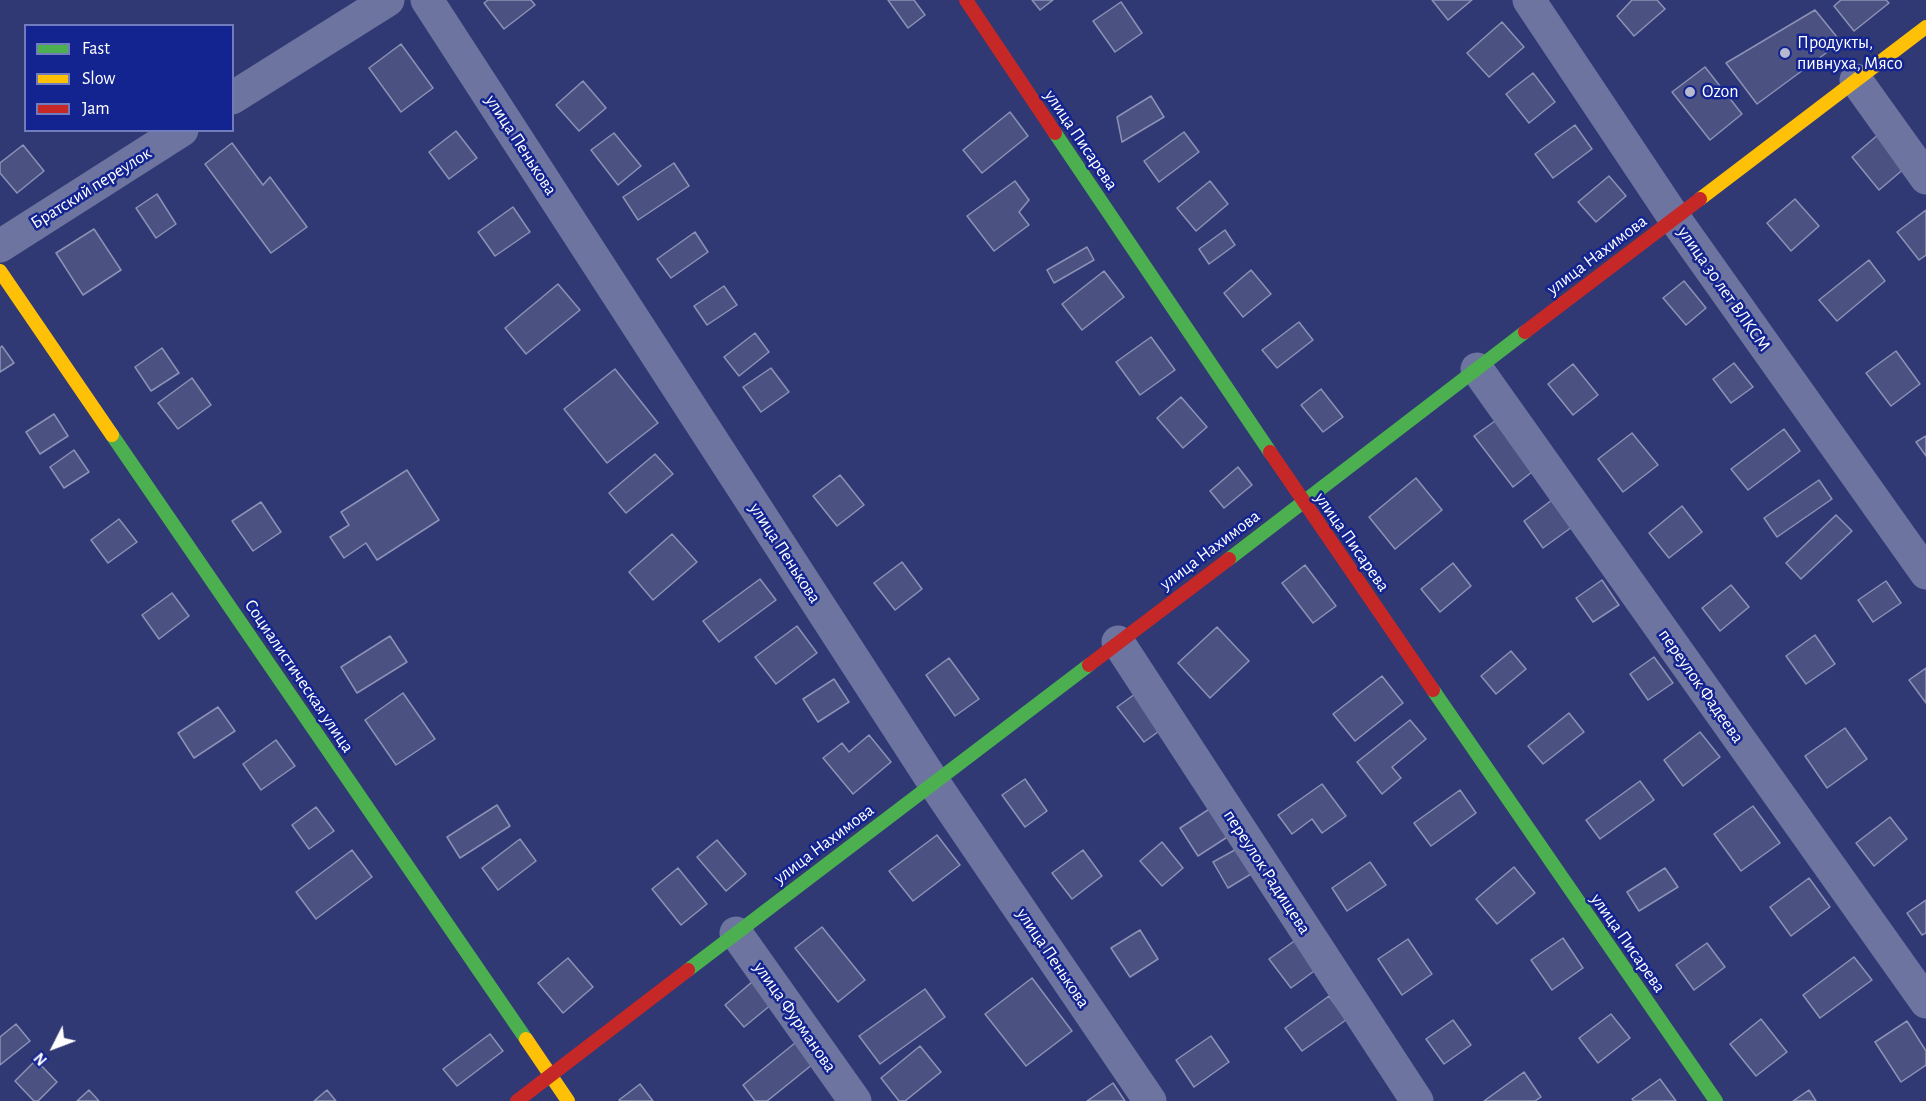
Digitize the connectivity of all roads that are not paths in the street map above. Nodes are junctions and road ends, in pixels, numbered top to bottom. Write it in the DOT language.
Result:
graph roads {
  1 [pos="388,0"];
  2 [pos="427,0"];
  3 [pos="966,0"];
  4 [pos="1529,0"];
  5 [pos="1926,27"];
  6 [pos="1856,80"];
  7 [pos="234,97"];
  8 [pos="179,132"];
  9 [pos="1926,178"];
  10 [pos="1675,219"];
  11 [pos="0,246"];
  12 [pos="0,271"];
  13 [pos="1477,369"];
  14 [pos="1303,502"];
  15 [pos="1926,573"];
  16 [pos="1118,642"];
  17 [pos="934,783"];
  18 [pos="736,933"];
  19 [pos="1926,1002"];
  20 [pos="550,1075"];
  21 [pos="517,1101"];
  22 [pos="568,1101"];
  23 [pos="855,1101"];
  24 [pos="1150,1101"];
  25 [pos="1417,1101"];
  26 [pos="1716,1101"];
  1 -- 7 [label="street"];
  2 -- 17 [label="street, улица Пенькова"];
  3 -- 14 [label="street, улица Писарева"];
  4 -- 10 [label="street, улица 30 лет ВЛКСМ"];
  5 -- 6 [label="street, улица Нахимова"];
  6 -- 9 [label="street"];
  6 -- 10 [label="street, улица Нахимова"];
  8 -- 11 [label="street, Братский переулок"];
  10 -- 13 [label="street, улица Нахимова"];
  10 -- 15 [label="street, улица 30 лет ВЛКСМ"];
  12 -- 20 [label="street, Социалистическая улица"];
  13 -- 14 [label="street, улица Нахимова"];
  13 -- 19 [label="street, переулок Фадеева"];
  14 -- 16 [label="street, улица Нахимова"];
  14 -- 26 [label="street, улица Писарева"];
  16 -- 17 [label="street, улица Нахимова"];
  16 -- 25 [label="street, переулок Радищева"];
  17 -- 18 [label="street, улица Нахимова"];
  17 -- 24 [label="street, улица Пенькова"];
  18 -- 20 [label="street, улица Нахимова"];
  18 -- 23 [label="street, улица Фурманова"];
  20 -- 21 [label="street, улица Нахимова"];
  20 -- 22 [label="street, Социалистическая улица"];
}
